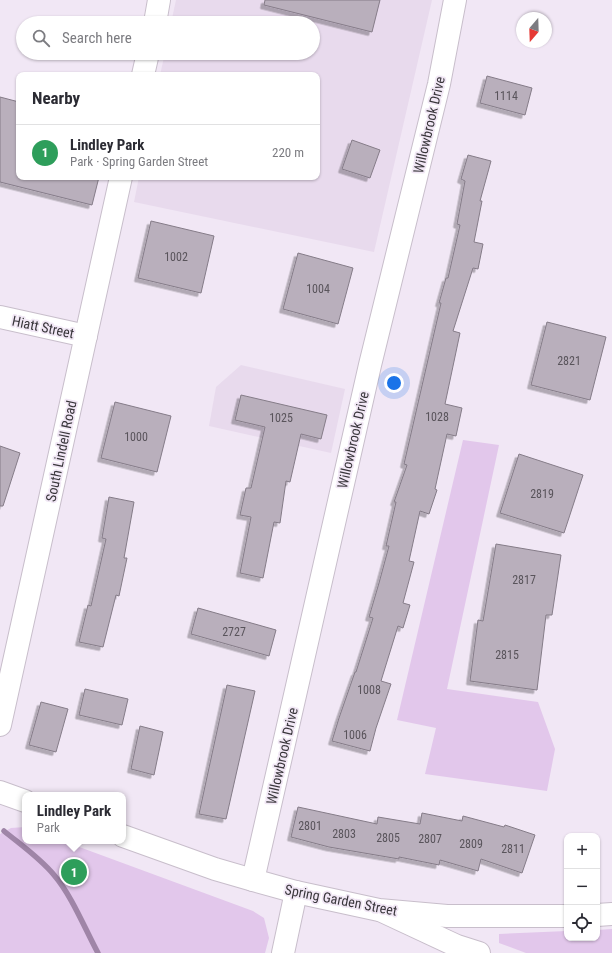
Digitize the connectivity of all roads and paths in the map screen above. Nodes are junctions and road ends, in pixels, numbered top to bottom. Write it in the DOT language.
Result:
graph roads {
  1 [pos="160,0"];
  2 [pos="455,0"];
  3 [pos="156,16"];
  4 [pos="146,60"];
  5 [pos="144,72"];
  6 [pos="120,180"];
  7 [pos="0,317"];
  8 [pos="86,336"];
  9 [pos="0,725"];
  10 [pos="0,792"];
  11 [pos="22,800"];
  12 [pos="126,837"];
  13 [pos="253,880"];
  14 [pos="296,892"];
  15 [pos="379,910"];
  16 [pos="612,914"];
  17 [pos="600,915"];
  18 [pos="564,916"];
  19 [pos="283,953"];
  20 [pos="479,953"];
  1 -- 3 [label="street"];
  2 -- 13 [label="street, Willowbrook Drive"];
  4 -- 5 [label="street"];
  6 -- 8 [label="street, South Lindell Road"];
  7 -- 8 [label="street, Hiatt Street"];
  8 -- 9 [label="street, South Lindell Road"];
  10 -- 11 [label="street"];
  12 -- 13 [label="street, Spring Garden Street"];
  13 -- 14 [label="street, Spring Garden Street"];
  14 -- 15 [label="street, Spring Garden Street"];
  14 -- 19 [label="street"];
  15 -- 18 [label="street, Spring Garden Street"];
  15 -- 20 [label="street"];
  16 -- 17 [label="street"];
}
